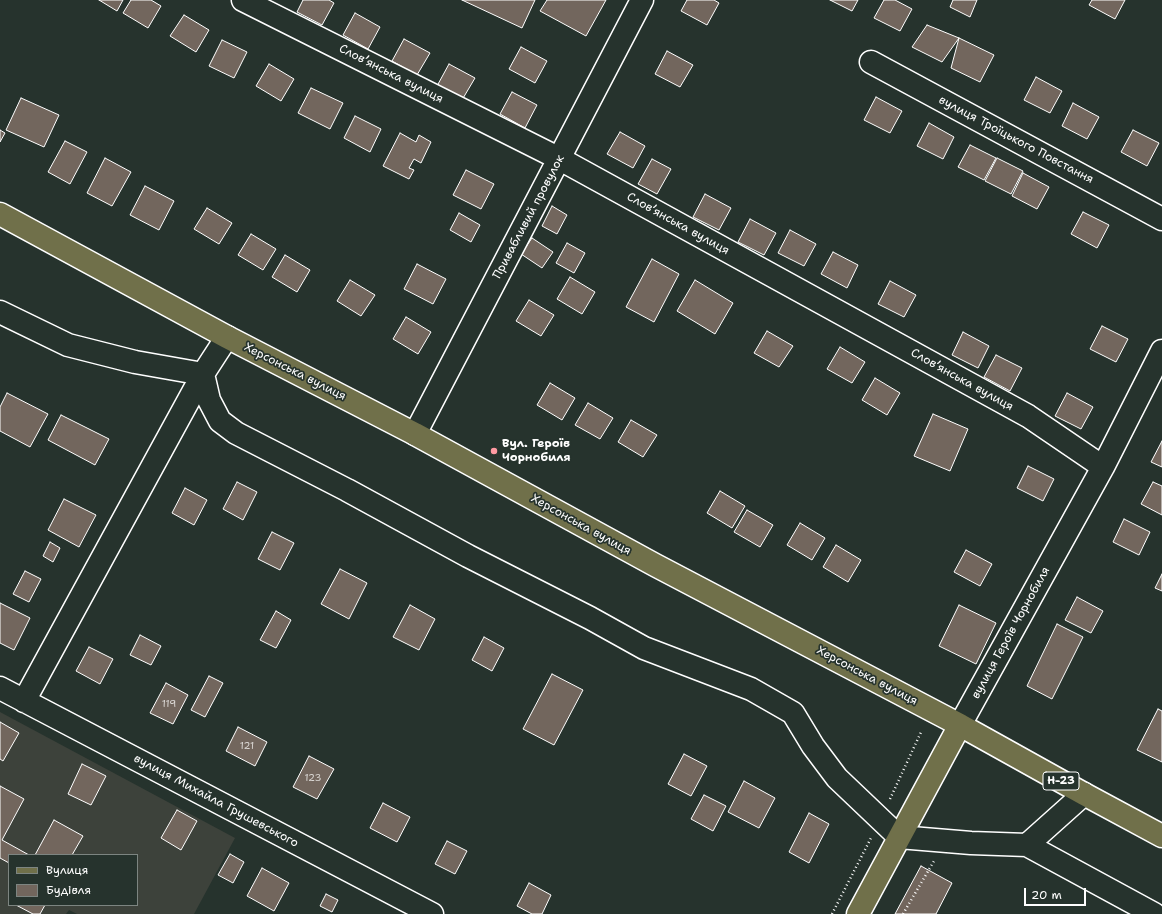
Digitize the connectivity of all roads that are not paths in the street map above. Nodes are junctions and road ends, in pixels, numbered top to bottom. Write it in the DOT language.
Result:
graph roads {
  1 [pos="243,0"];
  2 [pos="642,0"];
  3 [pos="871,62"];
  4 [pos="560,159"];
  5 [pos="0,214"];
  6 [pos="1162,219"];
  7 [pos="0,312"];
  8 [pos="226,337"];
  9 [pos="1162,351"];
  10 [pos="203,374"];
  11 [pos="415,434"];
  12 [pos="1103,467"];
  13 [pos="0,688"];
  14 [pos="24,701"];
  15 [pos="960,725"];
  16 [pos="1084,794"];
  17 [pos="1161,833"];
  18 [pos="899,837"];
  19 [pos="1026,845"];
  20 [pos="432,914"];
  21 [pos="858,914"];
  22 [pos="1154,914"];
  1 -- 4 [label="street, Словʼянська вулиця"];
  2 -- 4 [label="street, Привабливий провулок"];
  3 -- 6 [label="street, вулиця Троїцького Повстання"];
  4 -- 11 [label="street, Привабливий провулок"];
  4 -- 12 [label="street, Словʼянська вулиця"];
  5 -- 8 [label="main road, Херсонська вулиця"];
  7 -- 10 [label="street"];
  8 -- 10 [label="street"];
  8 -- 11 [label="main road, Херсонська вулиця"];
  9 -- 12 [label="street, вулиця Героїв Чорнобиля"];
  10 -- 14 [label="street"];
  10 -- 18 [label="street"];
  11 -- 15 [label="main road, Херсонська вулиця"];
  12 -- 15 [label="street, вулиця Героїв Чорнобиля"];
  13 -- 14 [label="street, вулиця Михайла Грушевського"];
  14 -- 20 [label="street, вулиця Михайла Грушевського"];
  15 -- 16 [label="main road, Херсонська вулиця / Н-23"];
  15 -- 18 [label="main road, вулиця Героїв Чорнобиля"];
  16 -- 17 [label="main road, Херсонська вулиця / Н-23"];
  16 -- 19 [label="street"];
  18 -- 19 [label="street"];
  18 -- 21 [label="main road, вулиця Героїв Чорнобиля"];
  19 -- 22 [label="street"];
}
